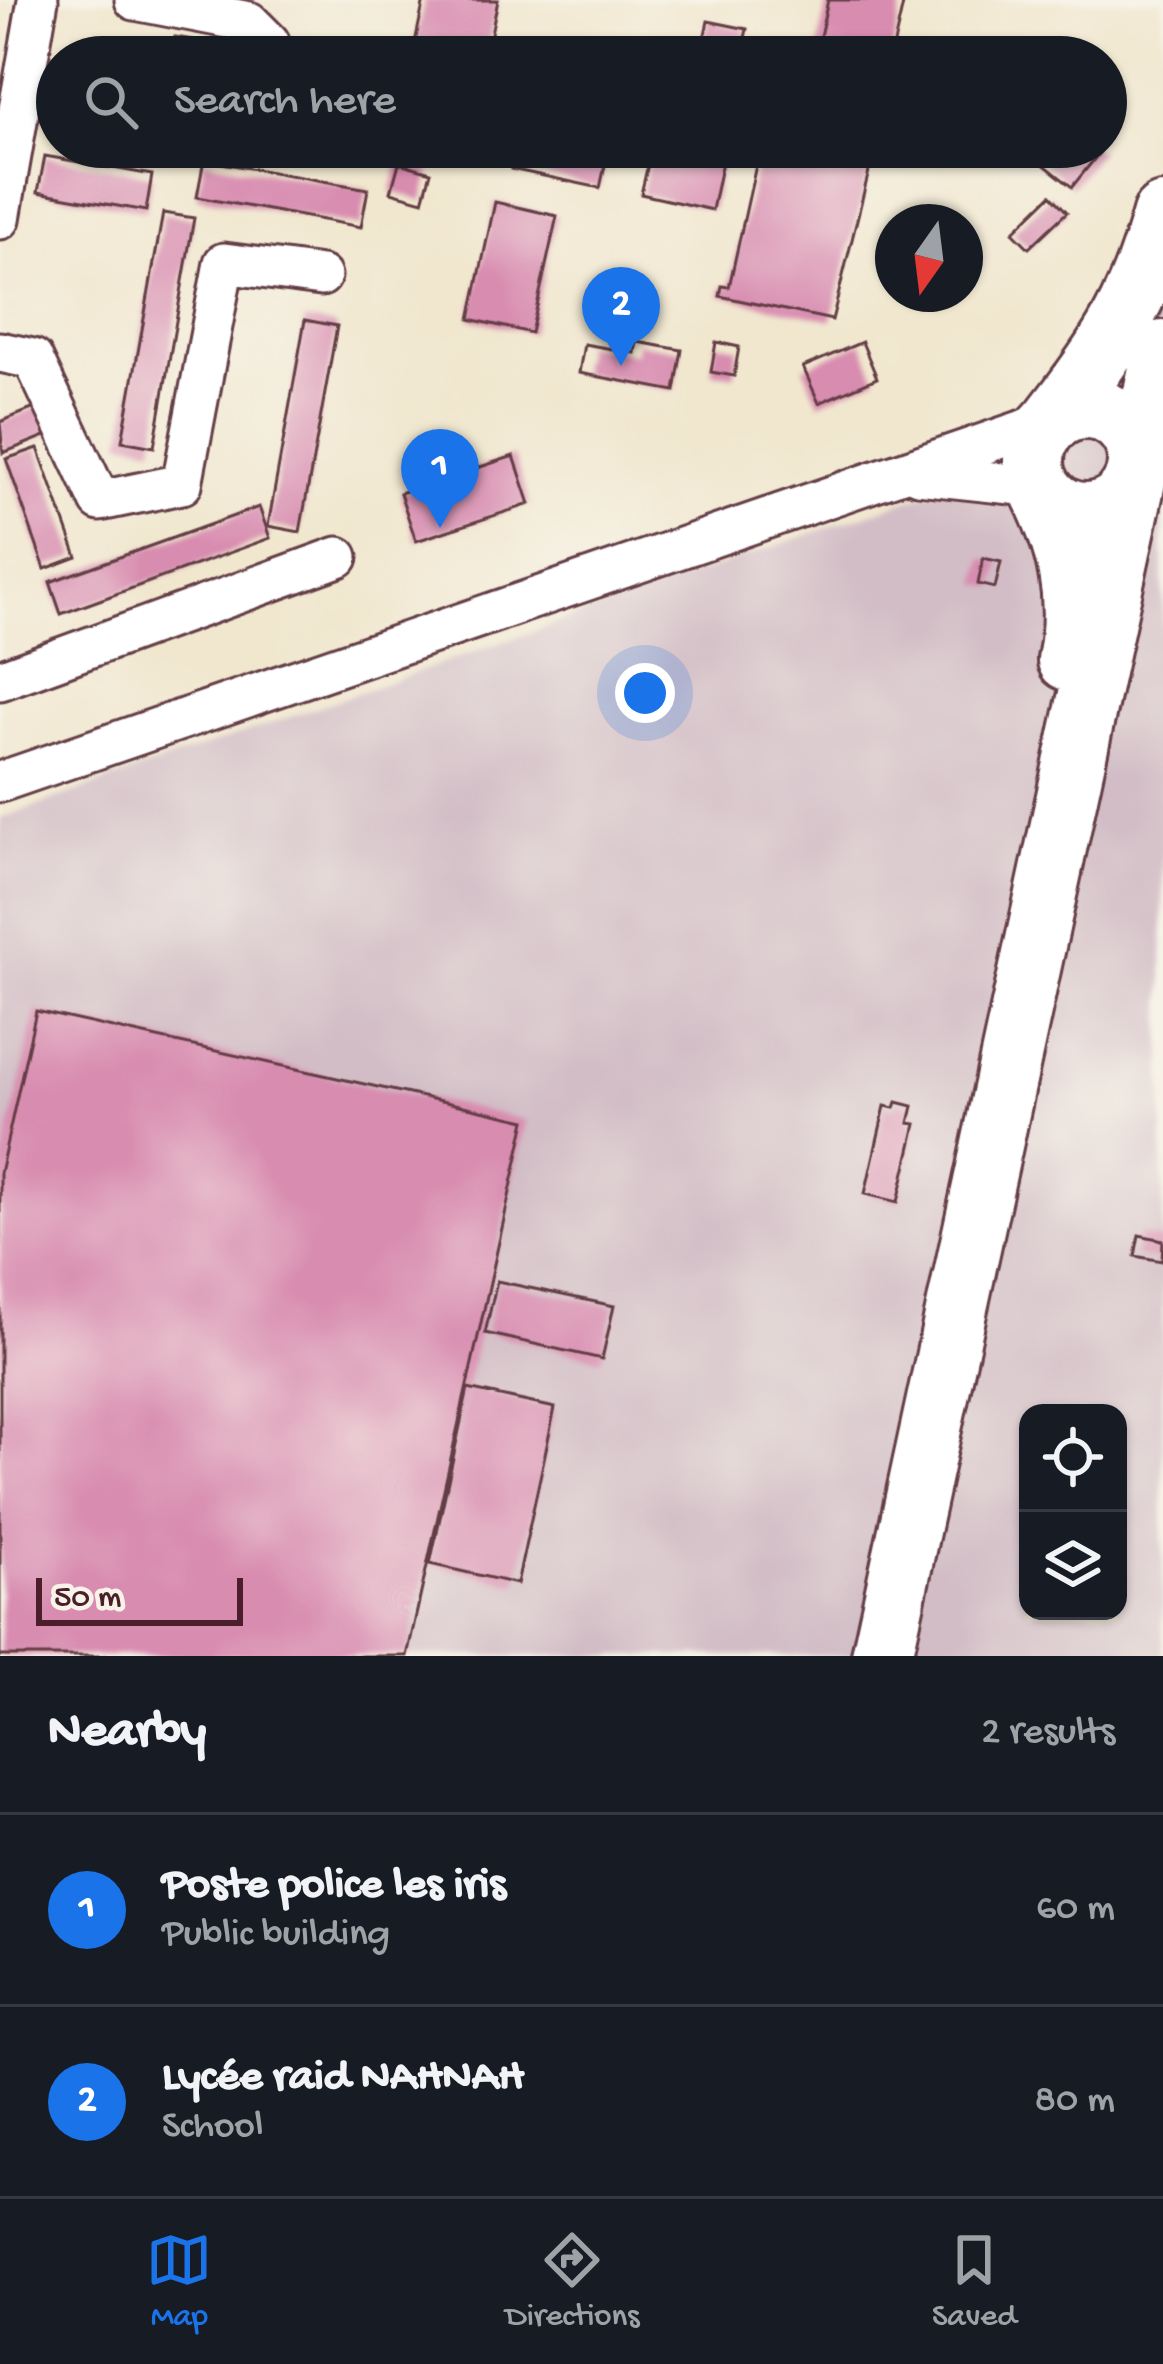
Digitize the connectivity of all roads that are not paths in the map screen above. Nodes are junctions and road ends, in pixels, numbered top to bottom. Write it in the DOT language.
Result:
graph roads {
  1 [pos="38,0"];
  2 [pos="135,0"];
  3 [pos="263,36"];
  4 [pos="11,78"];
  5 [pos="1163,214"];
  6 [pos="0,219"];
  7 [pos="320,276"];
  8 [pos="1163,351"];
  9 [pos="0,352"];
  10 [pos="1053,420"];
  11 [pos="1138,470"];
  12 [pos="888,475"];
  13 [pos="1040,487"];
  14 [pos="338,557"];
  15 [pos="0,680"];
  16 [pos="0,782"];
  17 [pos="850,1656"];
  18 [pos="882,1656"];
  1 -- 4 [label="street"];
  2 -- 3 [label="street"];
  4 -- 6 [label="street"];
  5 -- 10 [label="highway"];
  7 -- 9 [label="street"];
  8 -- 11 [label="highway"];
  10 -- 11 [label="highway"];
  10 -- 12 [label="street"];
  10 -- 13 [label="highway"];
  11 -- 13 [label="highway"];
  11 -- 18 [label="highway"];
  12 -- 13 [label="street"];
  12 -- 16 [label="street"];
  13 -- 17 [label="highway"];
  14 -- 15 [label="street"];
}
